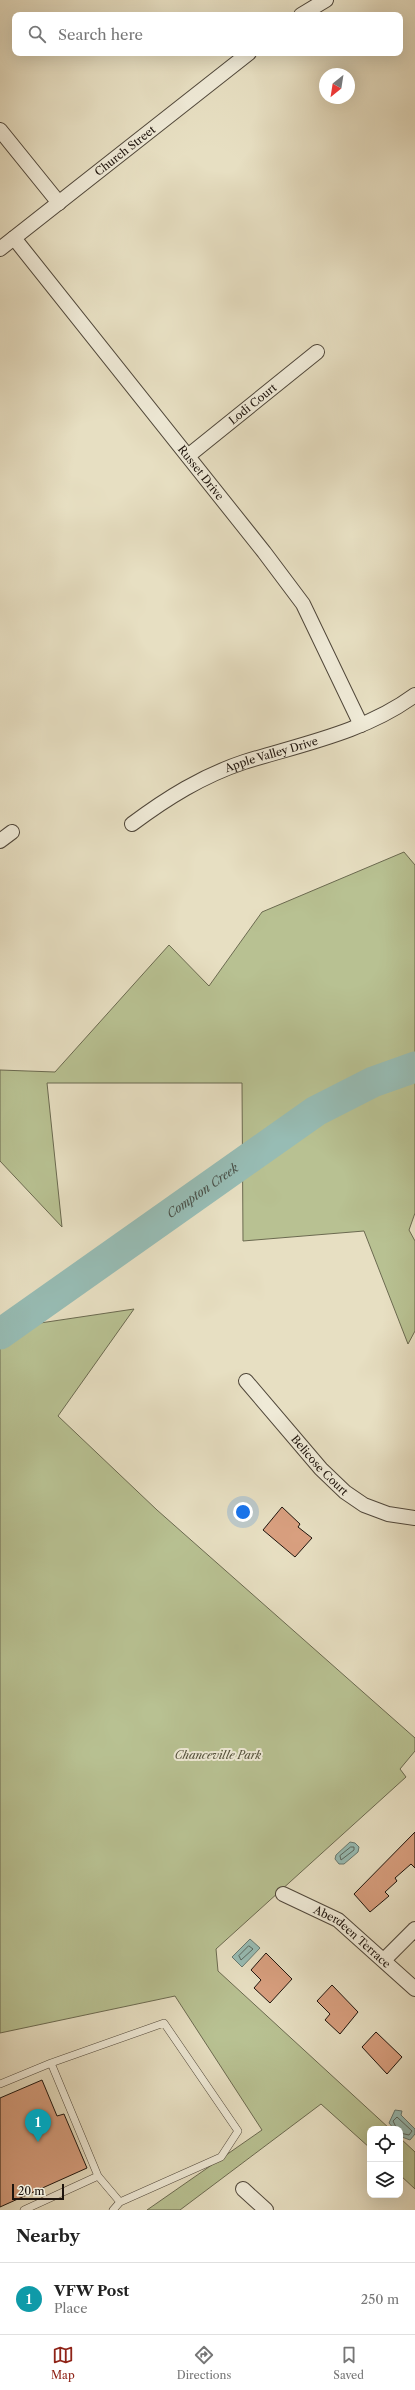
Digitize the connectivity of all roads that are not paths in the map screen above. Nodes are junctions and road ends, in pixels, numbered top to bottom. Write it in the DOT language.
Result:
graph roads {
  1 [pos="326,0"];
  2 [pos="306,12"];
  3 [pos="245,56"];
  4 [pos="0,130"];
  5 [pos="59,202"];
  6 [pos="14,238"];
  7 [pos="0,249"];
  8 [pos="317,352"];
  9 [pos="188,456"];
  10 [pos="415,695"];
  11 [pos="361,725"];
  12 [pos="132,824"];
  13 [pos="12,832"];
  14 [pos="0,841"];
  15 [pos="246,1381"];
  16 [pos="415,1518"];
  17 [pos="284,1894"];
  18 [pos="415,1928"];
  19 [pos="384,1960"];
  20 [pos="415,1989"];
  21 [pos="50,2063"];
  22 [pos="0,2084"];
  23 [pos="98,2176"];
  24 [pos="243,2189"];
  25 [pos="120,2202"];
  26 [pos="24,2210"];
  27 [pos="113,2210"];
  28 [pos="266,2210"];
  1 -- 2 [label="street"];
  3 -- 5 [label="street, Church Street"];
  4 -- 5 [label="street"];
  5 -- 6 [label="street, Church Street"];
  6 -- 7 [label="street, Church Street"];
  6 -- 9 [label="street, Russet Drive"];
  8 -- 9 [label="street, Lodi Court"];
  9 -- 11 [label="street, Russet Drive"];
  10 -- 11 [label="street, Apple Valley Drive"];
  11 -- 12 [label="street, Apple Valley Drive"];
  13 -- 14 [label="street"];
  15 -- 16 [label="street, Belicose Court"];
  17 -- 19 [label="street, Aberdeen Terrace"];
  18 -- 19 [label="street"];
  19 -- 20 [label="street, Aberdeen Terrace"];
  21 -- 22 [label="lane"];
  21 -- 23 [label="lane"];
  21 -- 25 [label="lane"];
  23 -- 25 [label="lane"];
  23 -- 26 [label="lane"];
  24 -- 28 [label="street"];
  25 -- 27 [label="lane"];
}
